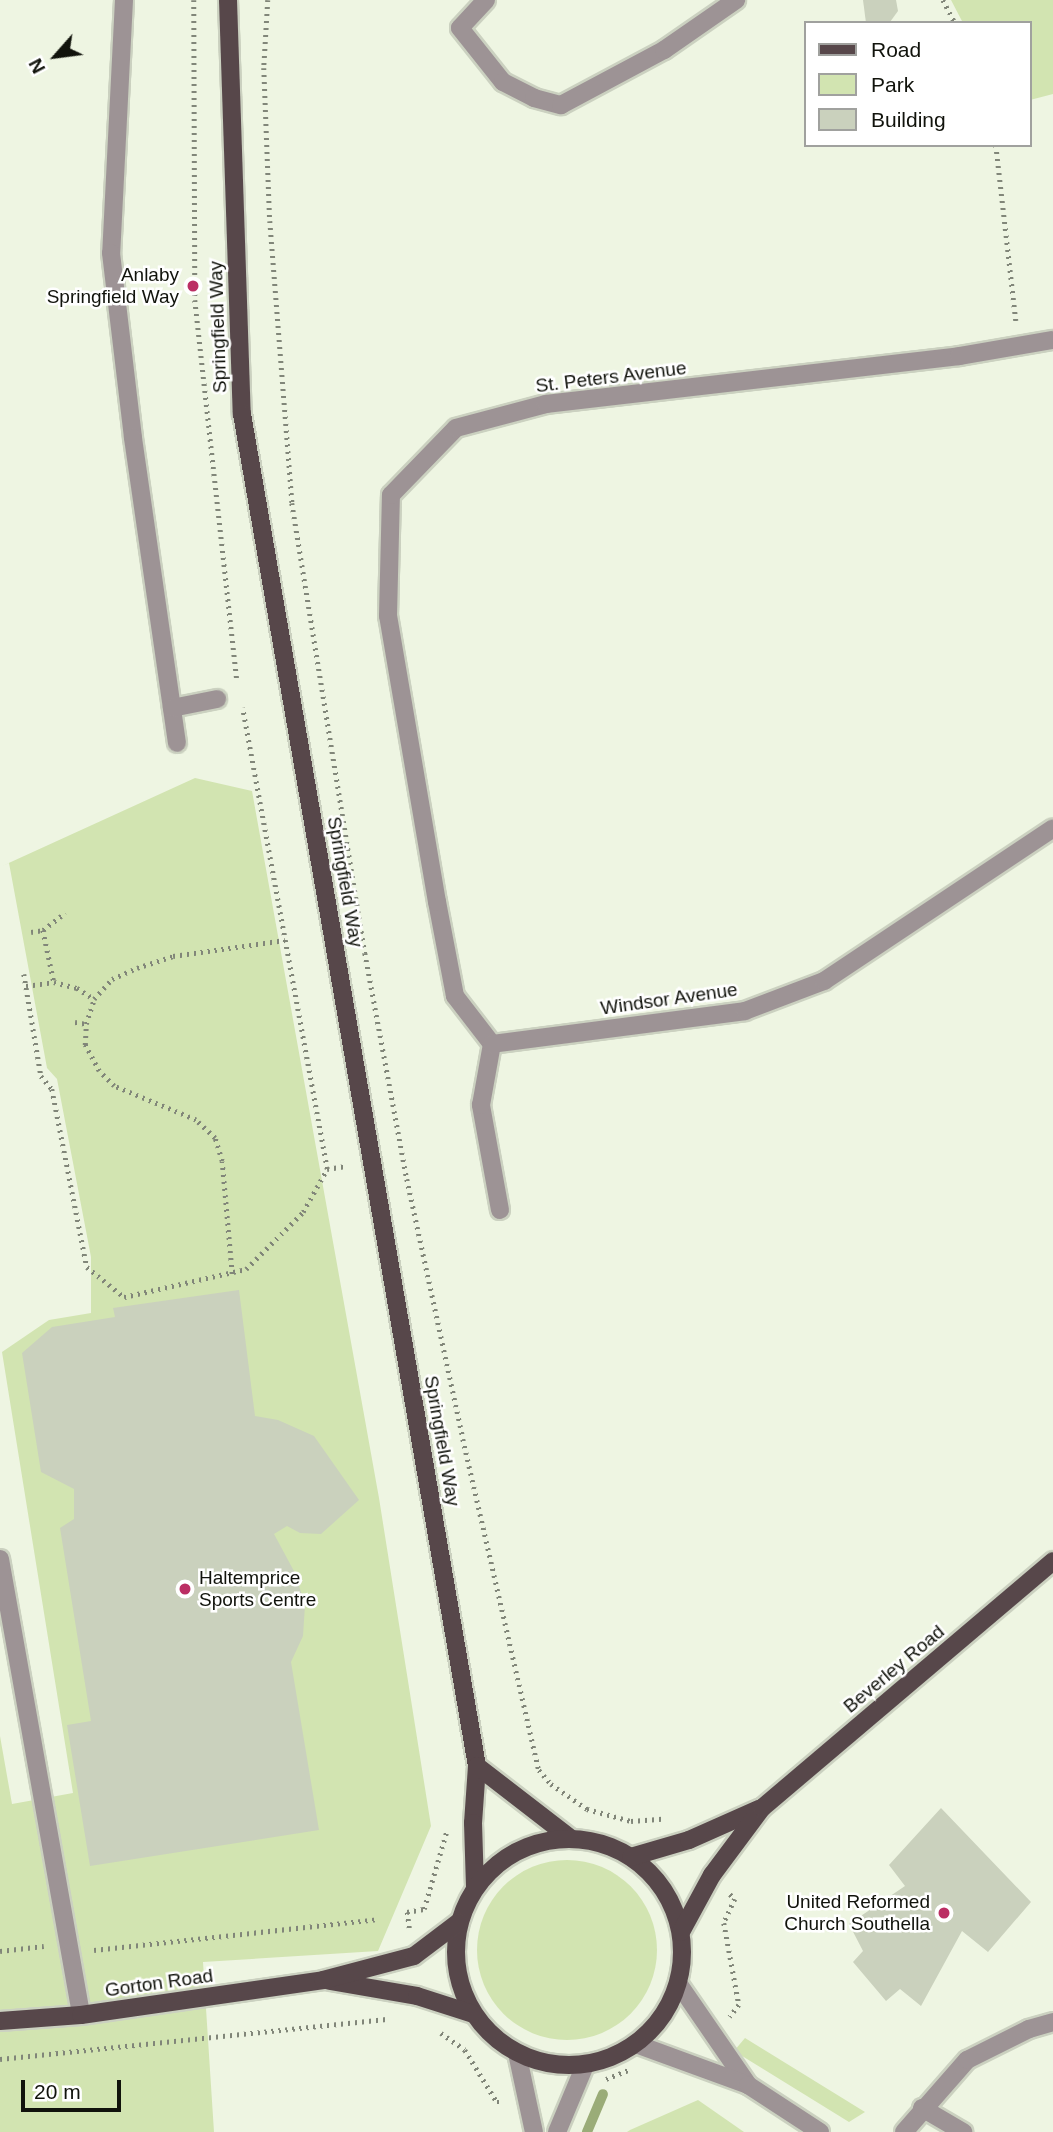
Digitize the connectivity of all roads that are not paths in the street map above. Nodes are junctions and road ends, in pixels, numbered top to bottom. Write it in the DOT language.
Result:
graph roads {
  1 [pos="124,0"];
  2 [pos="228,0"];
  3 [pos="486,0"];
  4 [pos="736,0"];
  5 [pos="1053,340"];
  6 [pos="217,699"];
  7 [pos="172,708"];
  8 [pos="177,743"];
  9 [pos="1053,828"];
  10 [pos="492,1044"];
  11 [pos="500,1210"];
  12 [pos="0,1559"];
  13 [pos="1053,1561"];
  14 [pos="477,1766"];
  15 [pos="762,1808"];
  16 [pos="570,1838"];
  17 [pos="631,1857"];
  18 [pos="475,1888"];
  19 [pos="459,1922"];
  20 [pos="681,1932"];
  21 [pos="323,1980"];
  22 [pos="678,1983"];
  23 [pos="473,2014"];
  24 [pos="81,2015"];
  25 [pos="0,2021"];
  26 [pos="1053,2022"];
  27 [pos="636,2044"];
  28 [pos="517,2053"];
  29 [pos="584,2065"];
  30 [pos="748,2085"];
  31 [pos="922,2108"];
  32 [pos="534,2132"];
  33 [pos="556,2132"];
  34 [pos="820,2132"];
  35 [pos="904,2132"];
  36 [pos="963,2132"];
  1 -- 7 [label="street"];
  2 -- 14 [label="main road, Springfield Way"];
  3 -- 4 [label="street"];
  5 -- 10 [label="street, St. Peters Avenue"];
  6 -- 7 [label="street"];
  7 -- 8 [label="street"];
  9 -- 10 [label="street, Windsor Avenue"];
  10 -- 11 [label="street"];
  12 -- 24 [label="street"];
  13 -- 15 [label="main road, Beverley Road"];
  14 -- 16 [label="main road"];
  14 -- 18 [label="main road, Springfield Way"];
  15 -- 17 [label="main road, Beverley Road"];
  15 -- 20 [label="main road, Beverley Road"];
  16 -- 17 [label="main road"];
  16 -- 18 [label="main road"];
  17 -- 20 [label="main road"];
  18 -- 19 [label="main road"];
  19 -- 21 [label="main road, Gorton Road"];
  19 -- 23 [label="main road"];
  20 -- 22 [label="main road"];
  21 -- 23 [label="main road, Gorton Road"];
  21 -- 24 [label="main road, Gorton Road"];
  22 -- 27 [label="main road"];
  22 -- 30 [label="street"];
  23 -- 28 [label="main road"];
  24 -- 25 [label="main road, Gorton Road"];
  26 -- 31 [label="street"];
  27 -- 29 [label="main road"];
  27 -- 30 [label="street"];
  28 -- 29 [label="main road"];
  28 -- 32 [label="street"];
  29 -- 33 [label="street"];
  30 -- 34 [label="street"];
  31 -- 35 [label="street"];
  31 -- 36 [label="street"];
}
